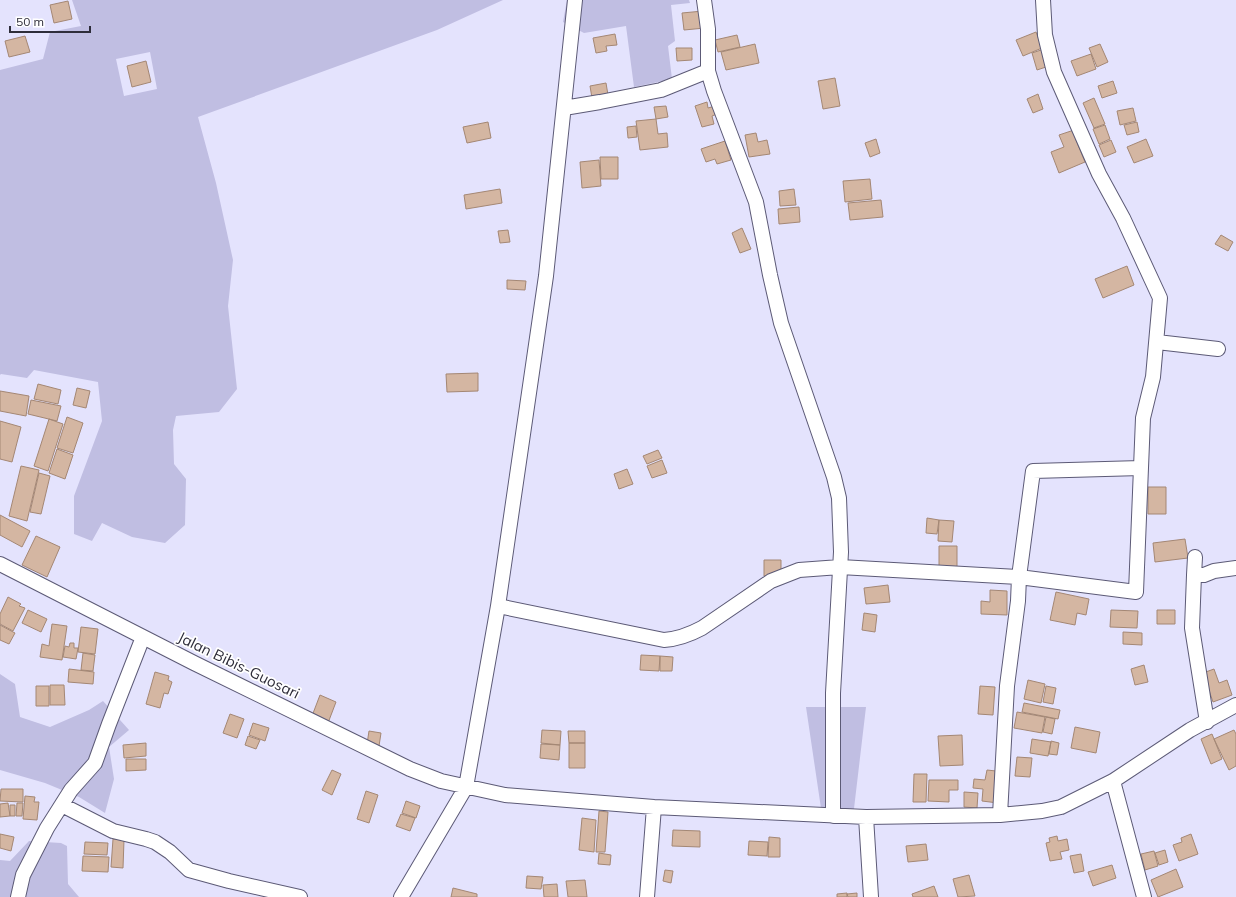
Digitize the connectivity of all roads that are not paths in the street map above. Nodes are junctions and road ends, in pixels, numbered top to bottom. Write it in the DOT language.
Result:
graph roads {
  1 [pos="575,0"];
  2 [pos="704,0"];
  3 [pos="1043,0"];
  4 [pos="708,71"];
  5 [pos="564,108"];
  6 [pos="1157,342"];
  7 [pos="1218,349"];
  8 [pos="1141,468"];
  9 [pos="1195,557"];
  10 [pos="0,564"];
  11 [pos="840,567"];
  12 [pos="1236,568"];
  13 [pos="1194,575"];
  14 [pos="1019,577"];
  15 [pos="498,606"];
  16 [pos="143,637"];
  17 [pos="1236,705"];
  18 [pos="1207,722"];
  19 [pos="1113,781"];
  20 [pos="466,787"];
  21 [pos="62,805"];
  22 [pos="654,807"];
  23 [pos="1000,815"];
  24 [pos="833,816"];
  25 [pos="866,817"];
  26 [pos="18,897"];
  27 [pos="300,897"];
  28 [pos="401,897"];
  29 [pos="647,897"];
  30 [pos="871,897"];
  31 [pos="1144,897"];
  1 -- 5 [label="street"];
  2 -- 4 [label="street"];
  3 -- 6 [label="street"];
  4 -- 5 [label="street"];
  4 -- 11 [label="street"];
  5 -- 15 [label="street"];
  6 -- 7 [label="street"];
  6 -- 8 [label="street"];
  8 -- 14 [label="street"];
  8 -- 14 [label="street"];
  9 -- 13 [label="street"];
  10 -- 16 [label="street, Jalan Bibis-Guosari"];
  11 -- 14 [label="street"];
  11 -- 15 [label="street"];
  11 -- 24 [label="street"];
  12 -- 13 [label="street"];
  13 -- 18 [label="street"];
  14 -- 23 [label="street"];
  15 -- 20 [label="street"];
  16 -- 20 [label="street, Jalan Bibis-Guosari"];
  16 -- 21 [label="street"];
  17 -- 18 [label="street, Jalan Bibis-Guosari"];
  18 -- 19 [label="street, Jalan Bibis-Guosari"];
  19 -- 23 [label="street, Jalan Bibis-Guosari"];
  19 -- 31 [label="street"];
  20 -- 22 [label="street, Jalan Bibis-Guosari"];
  20 -- 28 [label="street"];
  21 -- 26 [label="street"];
  21 -- 27 [label="street"];
  22 -- 24 [label="street, Jalan Bibis-Guosari"];
  22 -- 29 [label="street"];
  23 -- 25 [label="street, Jalan Bibis-Guosari"];
  24 -- 25 [label="street, Jalan Bibis-Guosari"];
  25 -- 30 [label="street"];
}
